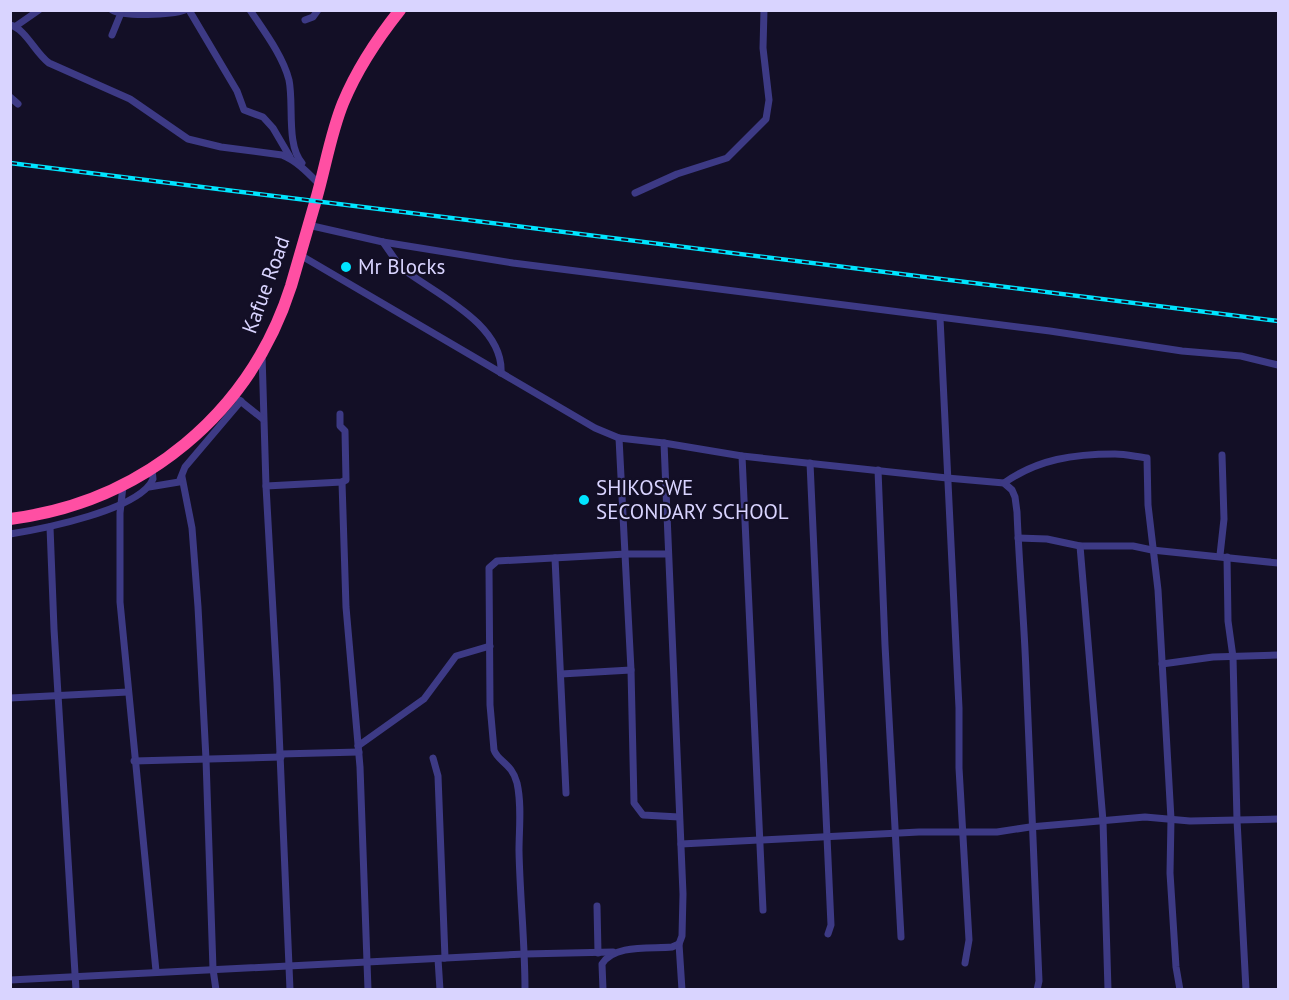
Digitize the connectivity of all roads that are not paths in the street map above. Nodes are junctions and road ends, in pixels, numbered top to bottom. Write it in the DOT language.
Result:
graph roads {
  1 [pos="39,10"];
  2 [pos="112,10"];
  3 [pos="187,10"];
  4 [pos="250,10"];
  5 [pos="318,10"];
  6 [pos="400,10"];
  7 [pos="764,10"];
  8 [pos="121,14"];
  9 [pos="305,20"];
  10 [pos="13,26"];
  11 [pos="112,35"];
  12 [pos="10,97"];
  13 [pos="18,104"];
  14 [pos="291,158"];
  15 [pos="315,180"];
  16 [pos="635,193"];
  17 [pos="308,225"];
  18 [pos="383,242"];
  19 [pos="300,255"];
  20 [pos="940,318"];
  21 [pos="262,352"];
  22 [pos="1278,365"];
  23 [pos="501,373"];
  24 [pos="238,398"];
  25 [pos="340,414"];
  26 [pos="263,419"];
  27 [pos="619,438"];
  28 [pos="664,443"];
  29 [pos="1222,455"];
  30 [pos="742,456"];
  31 [pos="810,463"];
  32 [pos="152,469"];
  33 [pos="878,470"];
  34 [pos="182,477"];
  35 [pos="947,478"];
  36 [pos="342,482"];
  37 [pos="1004,483"];
  38 [pos="123,486"];
  39 [pos="266,486"];
  40 [pos="149,487"];
  41 [pos="121,505"];
  42 [pos="10,519"];
  43 [pos="50,527"];
  44 [pos="10,534"];
  45 [pos="1018,538"];
  46 [pos="1080,546"];
  47 [pos="1152,550"];
  48 [pos="626,554"];
  49 [pos="668,554"];
  50 [pos="1224,556"];
  51 [pos="555,558"];
  52 [pos="1278,563"];
  53 [pos="490,646"];
  54 [pos="1278,655"];
  55 [pos="1233,657"];
  56 [pos="1162,664"];
  57 [pos="631,670"];
  58 [pos="561,674"];
  59 [pos="128,693"];
  60 [pos="57,696"];
  61 [pos="10,698"];
  62 [pos="358,749"];
  63 [pos="281,755"];
  64 [pos="433,758"];
  65 [pos="206,759"];
  66 [pos="134,761"];
  67 [pos="566,793"];
  68 [pos="680,817"];
  69 [pos="1171,819"];
  70 [pos="1278,819"];
  71 [pos="1237,820"];
  72 [pos="1102,821"];
  73 [pos="1034,827"];
  74 [pos="963,831"];
  75 [pos="896,833"];
  76 [pos="828,837"];
  77 [pos="759,839"];
  78 [pos="681,844"];
  79 [pos="597,906"];
  80 [pos="763,910"];
  81 [pos="828,934"];
  82 [pos="901,937"];
  83 [pos="679,944"];
  84 [pos="613,952"];
  85 [pos="598,953"];
  86 [pos="525,954"];
  87 [pos="442,959"];
  88 [pos="367,962"];
  89 [pos="965,963"];
  90 [pos="289,966"];
  91 [pos="213,969"];
  92 [pos="156,971"];
  93 [pos="75,977"];
  94 [pos="10,980"];
  95 [pos="76,990"];
  96 [pos="216,990"];
  97 [pos="290,990"];
  98 [pos="368,990"];
  99 [pos="440,990"];
  100 [pos="525,990"];
  101 [pos="603,990"];
  102 [pos="682,990"];
  103 [pos="1037,990"];
  104 [pos="1108,990"];
  105 [pos="1180,990"];
  106 [pos="1246,990"];
  1 -- 10 [label="street"];
  2 -- 8 [label="street"];
  3 -- 8 [label="street"];
  3 -- 14 [label="street"];
  4 -- 15 [label="street"];
  5 -- 9 [label="street"];
  6 -- 15 [label="highway, Kafue Road"];
  7 -- 16 [label="street"];
  8 -- 11 [label="street"];
  10 -- 14 [label="street"];
  12 -- 13 [label="street"];
  14 -- 15 [label="street"];
  15 -- 17 [label="highway, Kafue Road"];
  17 -- 18 [label="street"];
  17 -- 19 [label="highway, Kafue Road"];
  18 -- 20 [label="street"];
  18 -- 23 [label="street"];
  19 -- 21 [label="highway, Kafue Road"];
  19 -- 23 [label="street"];
  20 -- 22 [label="street"];
  20 -- 35 [label="street"];
  21 -- 24 [label="highway, Kafue Road"];
  21 -- 26 [label="street"];
  23 -- 27 [label="street"];
  24 -- 26 [label="street"];
  24 -- 32 [label="highway, Kafue Road"];
  24 -- 34 [label="street"];
  25 -- 36 [label="street"];
  26 -- 39 [label="street"];
  27 -- 28 [label="street"];
  27 -- 48 [label="street"];
  28 -- 30 [label="street"];
  28 -- 49 [label="street"];
  29 -- 50 [label="street"];
  30 -- 31 [label="street"];
  30 -- 77 [label="street"];
  31 -- 33 [label="street"];
  31 -- 76 [label="street"];
  32 -- 38 [label="highway, Kafue Road"];
  32 -- 40 [label="street"];
  33 -- 35 [label="street"];
  33 -- 75 [label="street"];
  34 -- 40 [label="street"];
  34 -- 65 [label="street"];
  35 -- 37 [label="street"];
  35 -- 74 [label="street"];
  36 -- 39 [label="street"];
  36 -- 62 [label="street"];
  37 -- 45 [label="street"];
  37 -- 47 [label="street"];
  38 -- 41 [label="street"];
  38 -- 42 [label="highway, Kafue Road"];
  39 -- 63 [label="street"];
  40 -- 41 [label="street"];
  41 -- 43 [label="street"];
  41 -- 59 [label="street"];
  43 -- 44 [label="street"];
  43 -- 60 [label="street"];
  45 -- 46 [label="street"];
  45 -- 73 [label="street"];
  46 -- 47 [label="street"];
  46 -- 72 [label="street"];
  47 -- 50 [label="street"];
  47 -- 56 [label="street"];
  48 -- 49 [label="street"];
  48 -- 51 [label="street"];
  48 -- 57 [label="street"];
  49 -- 68 [label="street"];
  50 -- 52 [label="street"];
  50 -- 55 [label="street"];
  51 -- 53 [label="street"];
  51 -- 58 [label="street"];
  53 -- 62 [label="street"];
  53 -- 86 [label="street"];
  54 -- 55 [label="street"];
  55 -- 56 [label="street"];
  55 -- 71 [label="street"];
  56 -- 69 [label="street"];
  57 -- 58 [label="street"];
  57 -- 68 [label="street"];
  58 -- 67 [label="street"];
  59 -- 60 [label="street"];
  59 -- 66 [label="street"];
  60 -- 61 [label="street"];
  60 -- 93 [label="street"];
  62 -- 63 [label="street"];
  62 -- 88 [label="street"];
  63 -- 65 [label="street"];
  63 -- 90 [label="street"];
  64 -- 87 [label="street"];
  65 -- 66 [label="street"];
  65 -- 91 [label="street"];
  66 -- 92 [label="street"];
  68 -- 78 [label="street"];
  69 -- 71 [label="street"];
  69 -- 72 [label="street"];
  69 -- 105 [label="street"];
  70 -- 71 [label="street"];
  71 -- 106 [label="street"];
  72 -- 73 [label="street"];
  72 -- 104 [label="street"];
  73 -- 74 [label="street"];
  73 -- 103 [label="street"];
  74 -- 75 [label="street"];
  74 -- 89 [label="street"];
  75 -- 76 [label="street"];
  75 -- 82 [label="street"];
  76 -- 77 [label="street"];
  76 -- 81 [label="street"];
  77 -- 78 [label="street"];
  77 -- 80 [label="street"];
  78 -- 83 [label="street"];
  79 -- 85 [label="street"];
  83 -- 84 [label="street"];
  83 -- 102 [label="street"];
  84 -- 85 [label="street"];
  84 -- 101 [label="street"];
  85 -- 86 [label="street"];
  86 -- 87 [label="street"];
  86 -- 100 [label="street"];
  87 -- 88 [label="street"];
  87 -- 99 [label="street"];
  88 -- 90 [label="street"];
  88 -- 98 [label="street"];
  90 -- 91 [label="street"];
  90 -- 97 [label="street"];
  91 -- 92 [label="street"];
  91 -- 96 [label="street"];
  92 -- 93 [label="street"];
  93 -- 94 [label="street"];
  93 -- 95 [label="street"];
}
